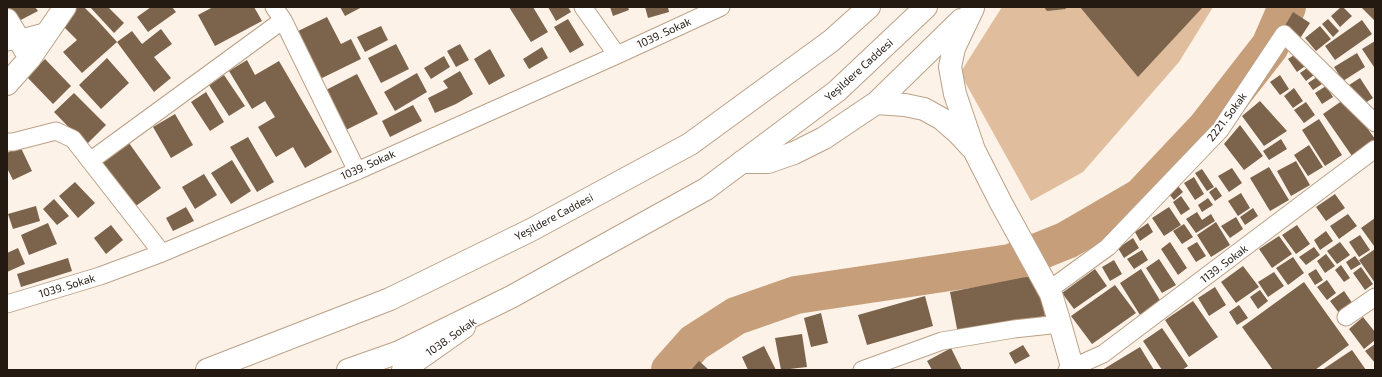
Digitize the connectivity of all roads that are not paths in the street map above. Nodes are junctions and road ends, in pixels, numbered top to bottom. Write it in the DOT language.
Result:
graph roads {
  1 [pos="65,7"];
  2 [pos="583,7"];
  3 [pos="721,7"];
  4 [pos="869,7"];
  5 [pos="926,7"];
  6 [pos="973,8"];
  7 [pos="279,13"];
  8 [pos="7,20"];
  9 [pos="48,31"];
  10 [pos="13,41"];
  11 [pos="617,55"];
  12 [pos="30,58"];
  13 [pos="7,84"];
  14 [pos="876,103"];
  15 [pos="1375,123"];
  16 [pos="7,142"];
  17 [pos="1375,149"];
  18 [pos="974,150"];
  19 [pos="90,161"];
  20 [pos="742,162"];
  21 [pos="357,171"];
  22 [pos="162,253"];
  23 [pos="1051,294"];
  24 [pos="1375,297"];
  25 [pos="499,303"];
  26 [pos="7,304"];
  27 [pos="1346,317"];
  28 [pos="1060,324"];
  29 [pos="207,370"];
  30 [pos="348,370"];
  31 [pos="403,370"];
  32 [pos="862,370"];
  33 [pos="1071,370"];
  1 -- 9 [label="main road"];
  2 -- 11 [label="street"];
  3 -- 11 [label="street, 1039. Sokak"];
  4 -- 29 [label="main road, Yeşildere Caddesi"];
  5 -- 20 [label="main road, Yeşildere Caddesi"];
  6 -- 14 [label="main road"];
  6 -- 18 [label="main road"];
  7 -- 19 [label="street"];
  7 -- 21 [label="street"];
  8 -- 10 [label="main road"];
  9 -- 10 [label="street"];
  9 -- 12 [label="main road"];
  10 -- 12 [label="main road"];
  11 -- 21 [label="street, 1039. Sokak"];
  12 -- 13 [label="main road"];
  14 -- 18 [label="main road"];
  14 -- 20 [label="main road"];
  15 -- 23 [label="street, 2221. Sokak"];
  16 -- 19 [label="street"];
  17 -- 33 [label="street, 1139. Sokak"];
  18 -- 23 [label="main road"];
  19 -- 22 [label="street"];
  20 -- 25 [label="main road, Yeşildere Caddesi"];
  21 -- 22 [label="street, 1039. Sokak"];
  22 -- 26 [label="street, 1039. Sokak"];
  23 -- 28 [label="main road"];
  24 -- 27 [label="street"];
  25 -- 30 [label="main road, Yeşildere Caddesi"];
  25 -- 31 [label="main road, 1038. Sokak"];
  28 -- 32 [label="street"];
  28 -- 33 [label="main road"];
}
